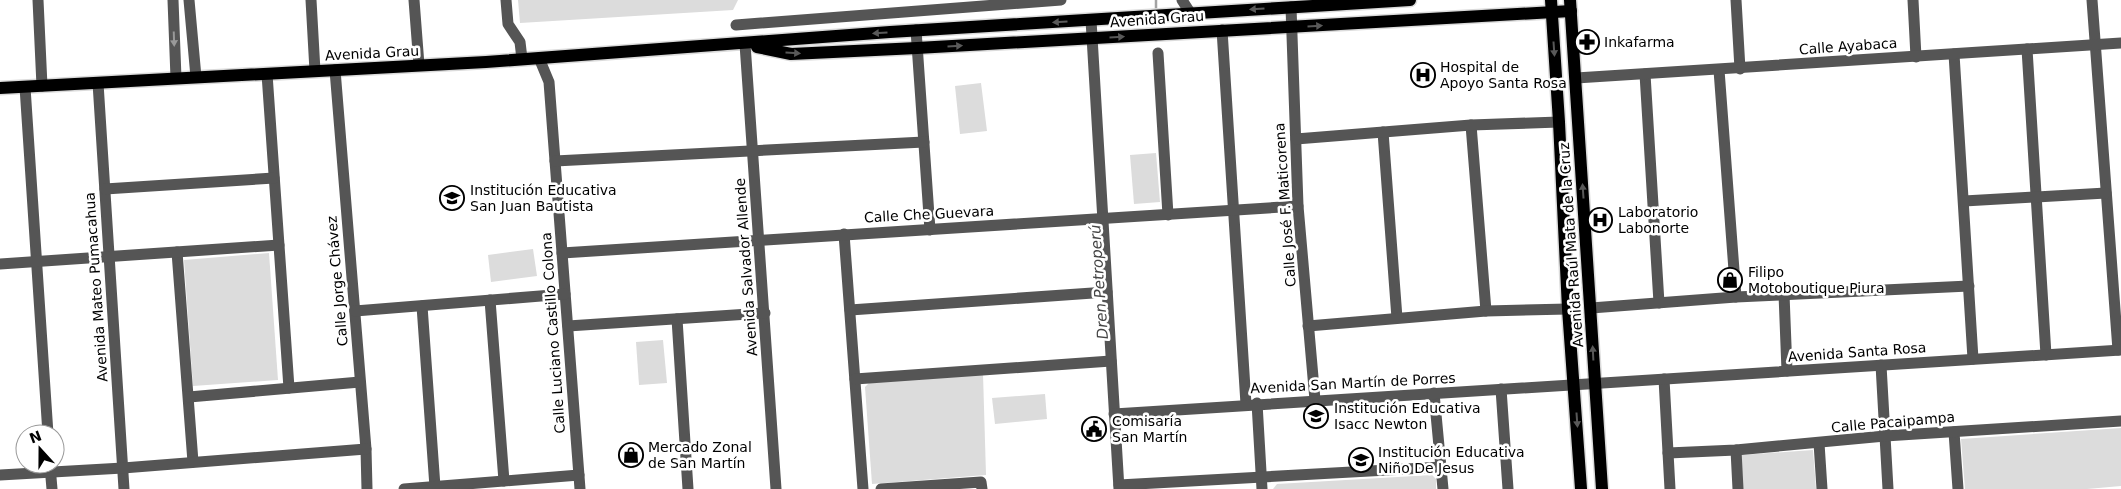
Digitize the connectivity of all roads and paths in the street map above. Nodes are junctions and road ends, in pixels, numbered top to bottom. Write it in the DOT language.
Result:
graph roads {
  1 [pos="38,0"];
  2 [pos="173,0"];
  3 [pos="189,0"];
  4 [pos="311,0"];
  5 [pos="414,0"];
  6 [pos="506,0"];
  7 [pos="1061,0"];
  8 [pos="1182,0"];
  9 [pos="1410,0"];
  10 [pos="1736,0"];
  11 [pos="1913,0"];
  12 [pos="2092,0"];
  13 [pos="1570,5"];
  14 [pos="1551,6"];
  15 [pos="1291,7"];
  16 [pos="1191,14"];
  17 [pos="1091,20"];
  18 [pos="736,25"];
  19 [pos="1291,28"];
  20 [pos="916,30"];
  21 [pos="1222,30"];
  22 [pos="1092,38"];
  23 [pos="2121,43"];
  24 [pos="745,44"];
  25 [pos="2095,45"];
  26 [pos="917,48"];
  27 [pos="2027,49"];
  28 [pos="1158,52"];
  29 [pos="1954,54"];
  30 [pos="1916,57"];
  31 [pos="539,58"];
  32 [pos="522,59"];
  33 [pos="419,66"];
  34 [pos="1740,69"];
  35 [pos="335,70"];
  36 [pos="1719,70"];
  37 [pos="314,71"];
  38 [pos="267,74"];
  39 [pos="1645,74"];
  40 [pos="196,77"];
  41 [pos="176,78"];
  42 [pos="1576,78"];
  43 [pos="98,83"];
  44 [pos="42,86"];
  45 [pos="25,87"];
  46 [pos="0,88"];
  47 [pos="1559,122"];
  48 [pos="1471,125"];
  49 [pos="1383,132"];
  50 [pos="1296,139"];
  51 [pos="924,142"];
  52 [pos="754,150"];
  53 [pos="555,161"];
  54 [pos="274,178"];
  55 [pos="105,189"];
  56 [pos="2106,194"];
  57 [pos="2035,197"];
  58 [pos="1964,201"];
  59 [pos="1298,206"];
  60 [pos="1232,211"];
  61 [pos="1168,215"];
  62 [pos="1102,219"];
  63 [pos="930,230"];
  64 [pos="844,234"];
  65 [pos="760,239"];
  66 [pos="279,245"];
  67 [pos="177,252"];
  68 [pos="562,253"];
  69 [pos="109,257"];
  70 [pos="37,262"];
  71 [pos="0,264"];
  72 [pos="2117,276"];
  73 [pos="1969,286"];
  74 [pos="1107,292"];
  75 [pos="565,294"];
  76 [pos="1784,294"];
  77 [pos="1736,297"];
  78 [pos="490,300"];
  79 [pos="1659,303"];
  80 [pos="422,306"];
  81 [pos="1591,308"];
  82 [pos="1568,309"];
  83 [pos="850,310"];
  84 [pos="355,311"];
  85 [pos="1486,311"];
  86 [pos="764,313"];
  87 [pos="1397,318"];
  88 [pos="676,319"];
  89 [pos="568,326"];
  90 [pos="1308,326"];
  91 [pos="2119,350"];
  92 [pos="2046,355"];
  93 [pos="1974,359"];
  94 [pos="1111,361"];
  95 [pos="1881,365"];
  96 [pos="1787,371"];
  97 [pos="855,379"];
  98 [pos="1664,379"];
  99 [pos="360,382"];
  100 [pos="1595,383"];
  101 [pos="1574,384"];
  102 [pos="289,388"];
  103 [pos="1501,389"];
  104 [pos="1434,393"];
  105 [pos="189,397"];
  106 [pos="1315,400"];
  107 [pos="1252,404"];
  108 [pos="1114,414"];
  109 [pos="2121,421"];
  110 [pos="47,424"];
  111 [pos="1954,432"];
  112 [pos="1885,436"];
  113 [pos="1819,443"];
  114 [pos="366,449"];
  115 [pos="1736,450"];
  116 [pos="1668,453"];
  117 [pos="193,462"];
  118 [pos="1442,467"];
  119 [pos="65,468"];
  120 [pos="122,468"];
  121 [pos="15,474"];
  122 [pos="51,474"];
  123 [pos="0,476"];
  124 [pos="579,476"];
  125 [pos="504,481"];
  126 [pos="1262,483"];
  127 [pos="1196,485"];
  128 [pos="435,487"];
  129 [pos="1119,487"];
  130 [pos="52,489"];
  131 [pos="124,489"];
  132 [pos="367,489"];
  133 [pos="404,489"];
  134 [pos="580,489"];
  135 [pos="688,489"];
  136 [pos="776,489"];
  137 [pos="863,489"];
  138 [pos="881,489"];
  139 [pos="982,489"];
  140 [pos="1443,489"];
  141 [pos="1508,489"];
  142 [pos="1581,489"];
  143 [pos="1602,489"];
  144 [pos="1670,489"];
  145 [pos="1738,489"];
  146 [pos="1822,489"];
  147 [pos="1888,489"];
  148 [pos="1958,489"];
  1 -- 44 [label="street"];
  2 -- 41 [label="street, one-way"];
  3 -- 40 [label="street"];
  4 -- 37 [label="street"];
  5 -- 33 [label="street"];
  6 -- 32 [label="street"];
  7 -- 18 [label="street"];
  8 -- 16 [label="street"];
  9 -- 15 [label="main road, Avenida Grau"];
  10 -- 34 [label="street"];
  11 -- 30 [label="street"];
  12 -- 25 [label="street"];
  13 -- 14 [label="main road, Avenida Grau"];
  13 -- 42 [label="main road, Avenida Raúl Mata de la Cruz"];
  19 -- 14 [label="main road, Avenida Grau, one-way"];
  14 -- 47 [label="main road, Avenida Raúl Mata de la Cruz, one-way"];
  15 -- 16 [label="main road, Avenida Grau, one-way"];
  15 -- 19 [label="street, Calle José F. Maticorena"];
  16 -- 17 [label="main road, Avenida Grau"];
  17 -- 20 [label="main road, Avenida Grau, one-way"];
  17 -- 22 [label="street"];
  19 -- 21 [label="main road, Avenida Grau"];
  19 -- 50 [label="street, Calle José F. Maticorena"];
  20 -- 24 [label="main road, Avenida Grau, one-way"];
  20 -- 26 [label="street"];
  22 -- 21 [label="main road, Avenida Grau, one-way"];
  21 -- 60 [label="street"];
  26 -- 22 [label="main road, Avenida Grau, one-way"];
  22 -- 62 [label="street"];
  23 -- 25 [label="street, Calle Ayabaca"];
  24 -- 26 [label="main road, Avenida Grau, one-way"];
  24 -- 31 [label="main road, Avenida Grau"];
  24 -- 52 [label="street, Avenida Salvador Allende"];
  25 -- 27 [label="street, Calle Ayabaca"];
  25 -- 56 [label="street"];
  26 -- 51 [label="street"];
  27 -- 29 [label="street, Calle Ayabaca"];
  27 -- 57 [label="street"];
  28 -- 61 [label="street"];
  29 -- 30 [label="street, Calle Ayabaca"];
  29 -- 58 [label="street"];
  30 -- 34 [label="street, Calle Ayabaca"];
  31 -- 32 [label="main road, Avenida Grau"];
  31 -- 53 [label="street, Calle Luciano Castillo Colona"];
  32 -- 33 [label="main road, Avenida Grau"];
  33 -- 35 [label="main road, Avenida Grau"];
  34 -- 36 [label="street, Calle Ayabaca"];
  35 -- 37 [label="main road, Avenida Grau"];
  35 -- 84 [label="street, Calle Jorge Chávez"];
  36 -- 39 [label="street, Calle Ayabaca"];
  36 -- 77 [label="street"];
  37 -- 38 [label="main road, Avenida Grau"];
  38 -- 40 [label="main road, Avenida Grau"];
  38 -- 54 [label="street"];
  39 -- 42 [label="street, Calle Ayabaca"];
  39 -- 79 [label="street"];
  40 -- 41 [label="main road, Avenida Grau"];
  41 -- 43 [label="main road, Avenida Grau"];
  81 -- 42 [label="main road, Avenida Raúl Mata de la Cruz, one-way"];
  43 -- 44 [label="main road, Avenida Grau"];
  43 -- 55 [label="street, Avenida Mateo Pumacahua"];
  44 -- 45 [label="main road, Avenida Grau"];
  45 -- 46 [label="main road, Avenida Grau"];
  45 -- 70 [label="street"];
  47 -- 48 [label="street"];
  47 -- 82 [label="main road, Avenida Raúl Mata de la Cruz"];
  48 -- 49 [label="street"];
  48 -- 85 [label="street"];
  49 -- 50 [label="street"];
  49 -- 87 [label="street"];
  50 -- 59 [label="street, Calle José F. Maticorena"];
  51 -- 52 [label="street"];
  51 -- 63 [label="street"];
  52 -- 53 [label="street"];
  52 -- 65 [label="street, Avenida Salvador Allende"];
  53 -- 68 [label="street, Calle Luciano Castillo Colona"];
  54 -- 55 [label="street"];
  54 -- 66 [label="street"];
  55 -- 69 [label="street, Avenida Mateo Pumacahua"];
  56 -- 57 [label="street"];
  56 -- 72 [label="street"];
  57 -- 58 [label="street"];
  57 -- 92 [label="street"];
  58 -- 73 [label="street"];
  59 -- 60 [label="street, Calle Che Guevara"];
  59 -- 90 [label="street, Calle José F. Maticorena"];
  60 -- 61 [label="street, Calle Che Guevara"];
  60 -- 107 [label="street"];
  61 -- 62 [label="street, Calle Che Guevara"];
  62 -- 63 [label="street, Calle Che Guevara"];
  62 -- 74 [label="street"];
  63 -- 64 [label="street, Calle Che Guevara"];
  64 -- 65 [label="street, Calle Che Guevara"];
  64 -- 83 [label="street"];
  65 -- 68 [label="street, Calle Che Guevara"];
  65 -- 86 [label="street, Avenida Salvador Allende"];
  66 -- 67 [label="street"];
  66 -- 102 [label="street"];
  67 -- 69 [label="street"];
  67 -- 105 [label="street"];
  68 -- 75 [label="street, Calle Luciano Castillo Colona"];
  69 -- 70 [label="street"];
  69 -- 120 [label="street, Avenida Mateo Pumacahua"];
  70 -- 71 [label="street"];
  70 -- 110 [label="street"];
  72 -- 91 [label="street"];
  73 -- 76 [label="street"];
  73 -- 93 [label="street"];
  74 -- 83 [label="street"];
  74 -- 94 [label="street"];
  75 -- 78 [label="street"];
  75 -- 89 [label="street, Calle Luciano Castillo Colona"];
  76 -- 77 [label="street"];
  76 -- 96 [label="street"];
  77 -- 79 [label="street"];
  78 -- 80 [label="street"];
  78 -- 125 [label="street"];
  79 -- 81 [label="street"];
  80 -- 84 [label="street"];
  80 -- 128 [label="street"];
  100 -- 81 [label="main road, Avenida Raúl Mata de la Cruz, one-way"];
  82 -- 85 [label="street"];
  82 -- 101 [label="main road, Avenida Raúl Mata de la Cruz"];
  83 -- 97 [label="street"];
  84 -- 99 [label="street, Calle Jorge Chávez"];
  85 -- 87 [label="street"];
  86 -- 88 [label="street"];
  86 -- 136 [label="street, Avenida Salvador Allende"];
  87 -- 90 [label="street"];
  88 -- 89 [label="street"];
  88 -- 135 [label="street"];
  89 -- 124 [label="street, Calle Luciano Castillo Colona"];
  90 -- 106 [label="street, Calle José F. Maticorena"];
  91 -- 92 [label="street, Avenida Santa Rosa"];
  92 -- 93 [label="street, Avenida Santa Rosa"];
  93 -- 95 [label="street, Avenida Santa Rosa"];
  94 -- 97 [label="street"];
  94 -- 108 [label="street"];
  95 -- 96 [label="street, Avenida Santa Rosa"];
  95 -- 112 [label="street"];
  96 -- 98 [label="street, Avenida Santa Rosa"];
  97 -- 137 [label="street"];
  98 -- 100 [label="street, Avenida Santa Rosa"];
  98 -- 116 [label="street"];
  99 -- 102 [label="street"];
  99 -- 114 [label="street, Calle Jorge Chávez"];
  100 -- 101 [label="street, Avenida San Martín de Porres"];
  100 -- 143 [label="main road, Avenida Raúl Mata de la Cruz"];
  101 -- 103 [label="street, Avenida San Martín de Porres"];
  101 -- 142 [label="main road, Avenida Raúl Mata de la Cruz, one-way"];
  102 -- 105 [label="street"];
  103 -- 104 [label="street, Avenida San Martín de Porres"];
  103 -- 141 [label="street"];
  104 -- 106 [label="street, Avenida San Martín de Porres"];
  104 -- 118 [label="street"];
  105 -- 117 [label="street"];
  106 -- 107 [label="street, Avenida San Martín de Porres"];
  107 -- 108 [label="street, Avenida San Martín de Porres"];
  107 -- 126 [label="street"];
  108 -- 129 [label="street"];
  109 -- 111 [label="street, Calle Pacaipampa"];
  111 -- 112 [label="street, Calle Pacaipampa"];
  111 -- 148 [label="street"];
  112 -- 113 [label="street, Calle Pacaipampa"];
  112 -- 147 [label="street"];
  113 -- 115 [label="street, Calle Pacaipampa"];
  113 -- 146 [label="street"];
  114 -- 117 [label="street"];
  114 -- 132 [label="street, Calle Jorge Chávez"];
  115 -- 116 [label="street, Calle Pacaipampa"];
  115 -- 145 [label="street"];
  116 -- 144 [label="street"];
  117 -- 120 [label="street"];
  118 -- 126 [label="street"];
  118 -- 140 [label="street"];
  119 -- 120 [label="street"];
  120 -- 131 [label="street, Avenida Mateo Pumacahua"];
  121 -- 123 [label="street"];
  122 -- 130 [label="street"];
  124 -- 125 [label="street"];
  124 -- 134 [label="street, Calle Luciano Castillo Colona"];
  125 -- 128 [label="street"];
  126 -- 127 [label="street"];
  127 -- 129 [label="street"];
  128 -- 133 [label="street"];
  138 -- 139 [label="street"];
}
